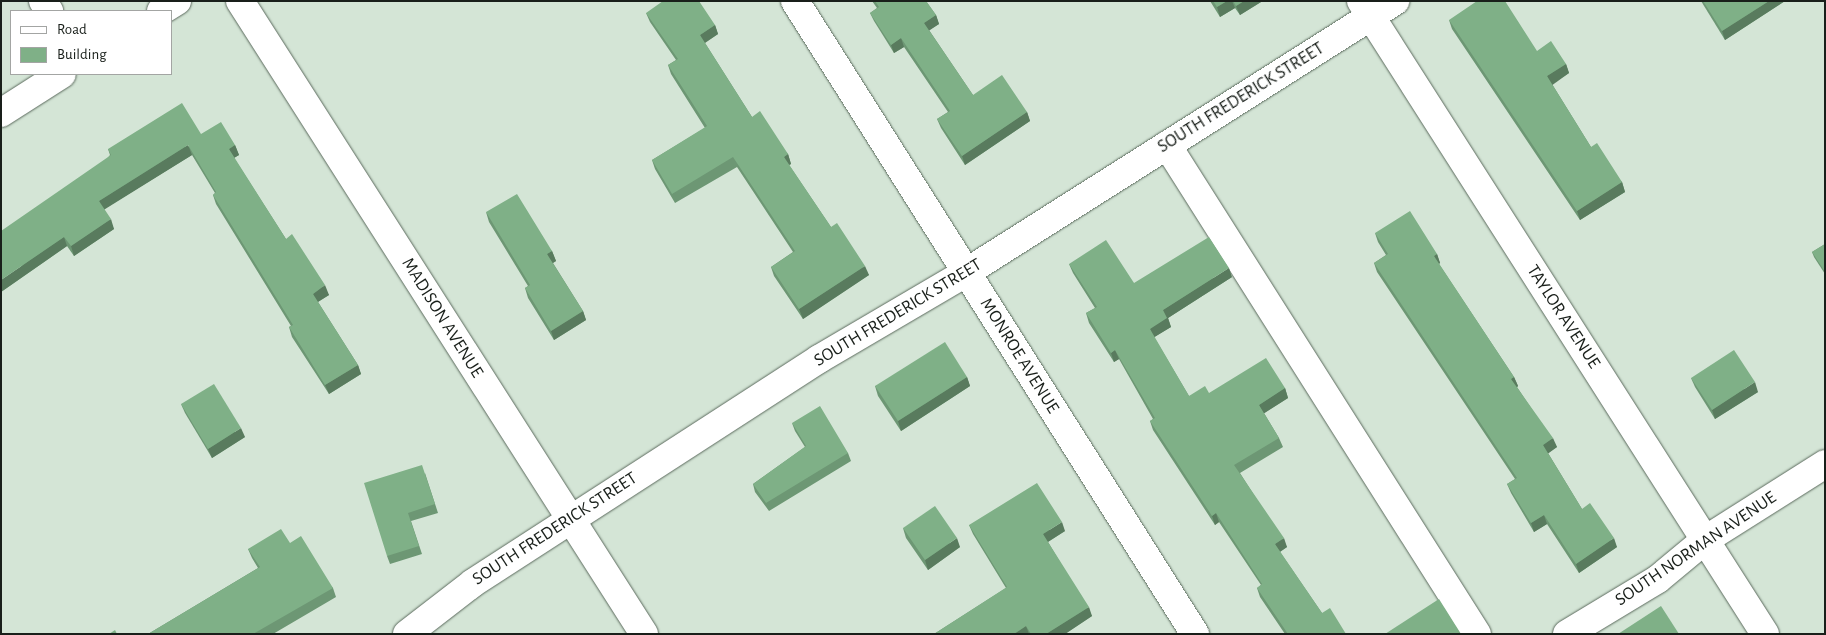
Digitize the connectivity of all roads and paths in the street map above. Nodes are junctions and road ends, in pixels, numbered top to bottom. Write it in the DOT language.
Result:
graph roads {
  1 [pos="177,1"];
  2 [pos="240,1"];
  3 [pos="794,1"];
  4 [pos="1395,1"];
  5 [pos="1366,9"];
  6 [pos="163,10"];
  7 [pos="60,75"];
  8 [pos="1,113"];
  9 [pos="1167,145"];
  10 [pos="967,272"];
  11 [pos="1825,464"];
  12 [pos="570,519"];
  13 [pos="1706,540"];
  14 [pos="406,634"];
  15 [pos="644,634"];
  16 [pos="1195,634"];
  17 [pos="1478,634"];
  18 [pos="1566,634"];
  19 [pos="1765,634"];
  1 -- 6 [label="street"];
  2 -- 12 [label="street, MADISON AVENUE"];
  3 -- 10 [label="street, MONROE AVENUE"];
  4 -- 5 [label="street, SOUTH FREDERICK STREET"];
  5 -- 9 [label="street, SOUTH FREDERICK STREET"];
  5 -- 13 [label="street, TAYLOR AVENUE"];
  7 -- 8 [label="street"];
  9 -- 10 [label="street, SOUTH FREDERICK STREET"];
  9 -- 17 [label="street"];
  10 -- 12 [label="street, SOUTH FREDERICK STREET"];
  10 -- 16 [label="street, MONROE AVENUE"];
  11 -- 13 [label="street, SOUTH NORMAN AVENUE"];
  12 -- 14 [label="street, SOUTH FREDERICK STREET"];
  12 -- 15 [label="street, MADISON AVENUE"];
  13 -- 18 [label="street, SOUTH NORMAN AVENUE"];
  13 -- 19 [label="street, TAYLOR AVENUE"];
}
